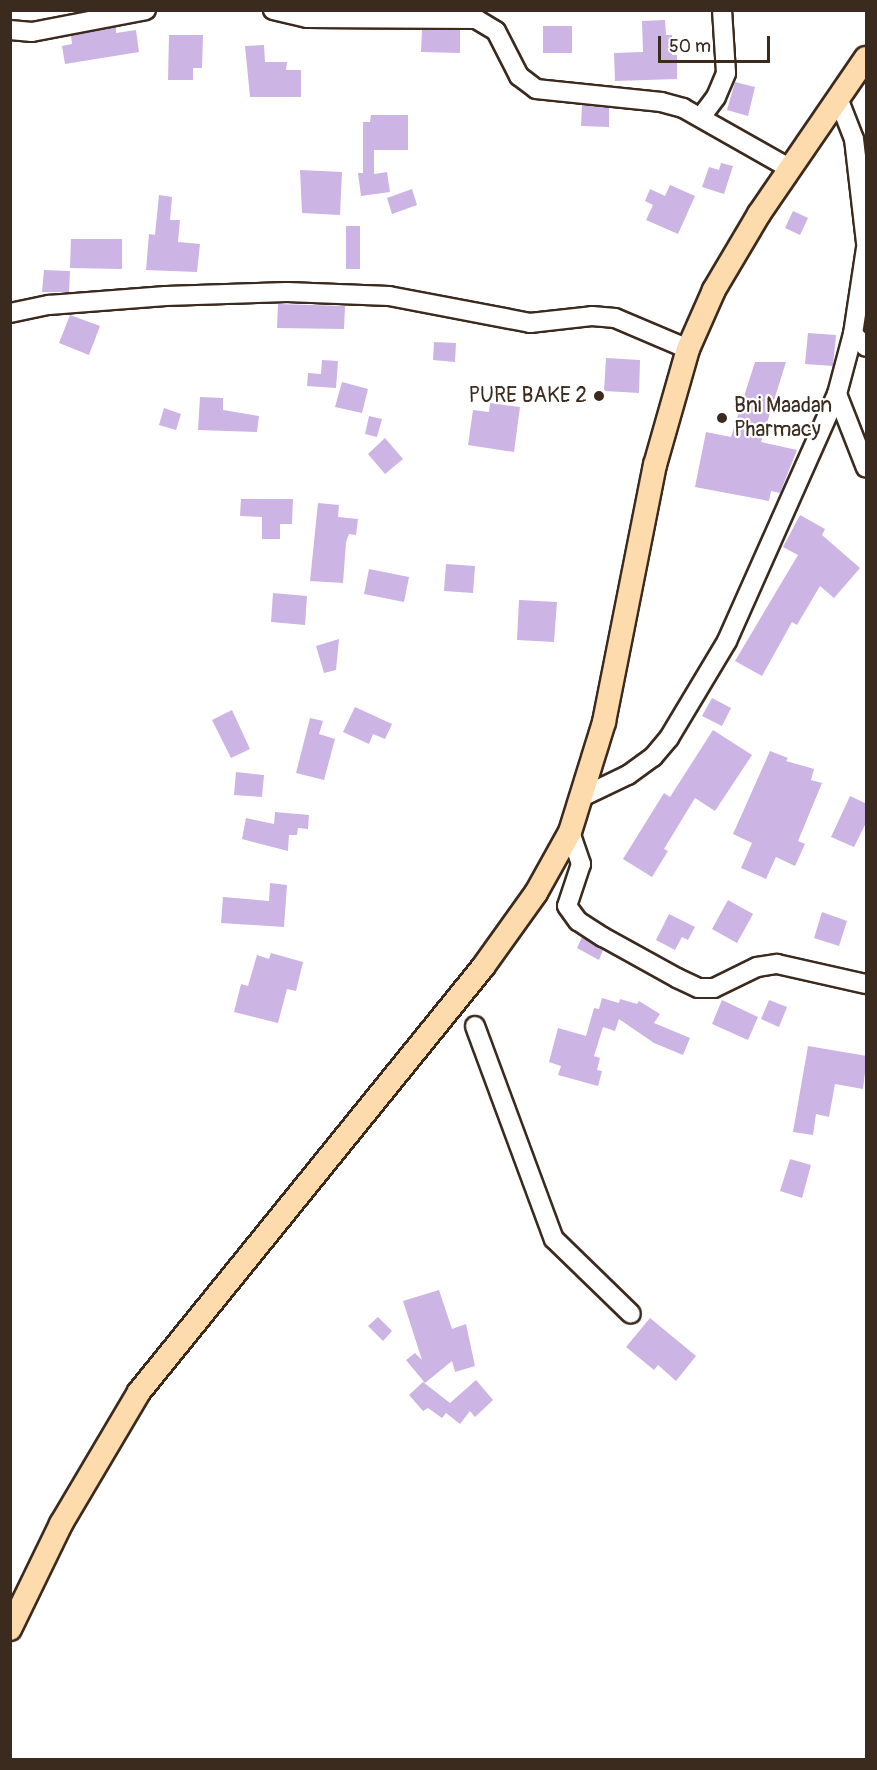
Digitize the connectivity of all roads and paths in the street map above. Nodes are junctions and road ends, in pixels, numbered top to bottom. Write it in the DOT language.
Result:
graph roads {
  1 [pos="146,10"];
  2 [pos="273,10"];
  3 [pos="722,10"];
  4 [pos="10,30"];
  5 [pos="867,58"];
  6 [pos="838,98"];
  7 [pos="701,117"];
  8 [pos="789,168"];
  9 [pos="867,243"];
  10 [pos="867,248"];
  11 [pos="10,313"];
  12 [pos="854,334"];
  13 [pos="867,347"];
  14 [pos="688,348"];
  15 [pos="837,394"];
  16 [pos="867,468"];
  17 [pos="582,797"];
  18 [pos="570,832"];
  19 [pos="867,984"];
  20 [pos="475,1026"];
  21 [pos="631,1314"];
  22 [pos="10,1629"];
  1 -- 4 [label="street"];
  2 -- 7 [label="street"];
  3 -- 7 [label="street"];
  5 -- 6 [label="main road"];
  6 -- 8 [label="main road"];
  6 -- 9 [label="street"];
  7 -- 8 [label="street"];
  8 -- 14 [label="main road"];
  10 -- 12 [label="street"];
  11 -- 14 [label="street"];
  12 -- 13 [label="street"];
  12 -- 15 [label="street"];
  14 -- 17 [label="main road"];
  15 -- 16 [label="street"];
  15 -- 17 [label="street"];
  17 -- 18 [label="main road"];
  18 -- 19 [label="street"];
  18 -- 22 [label="main road"];
  20 -- 21 [label="street"];
}
